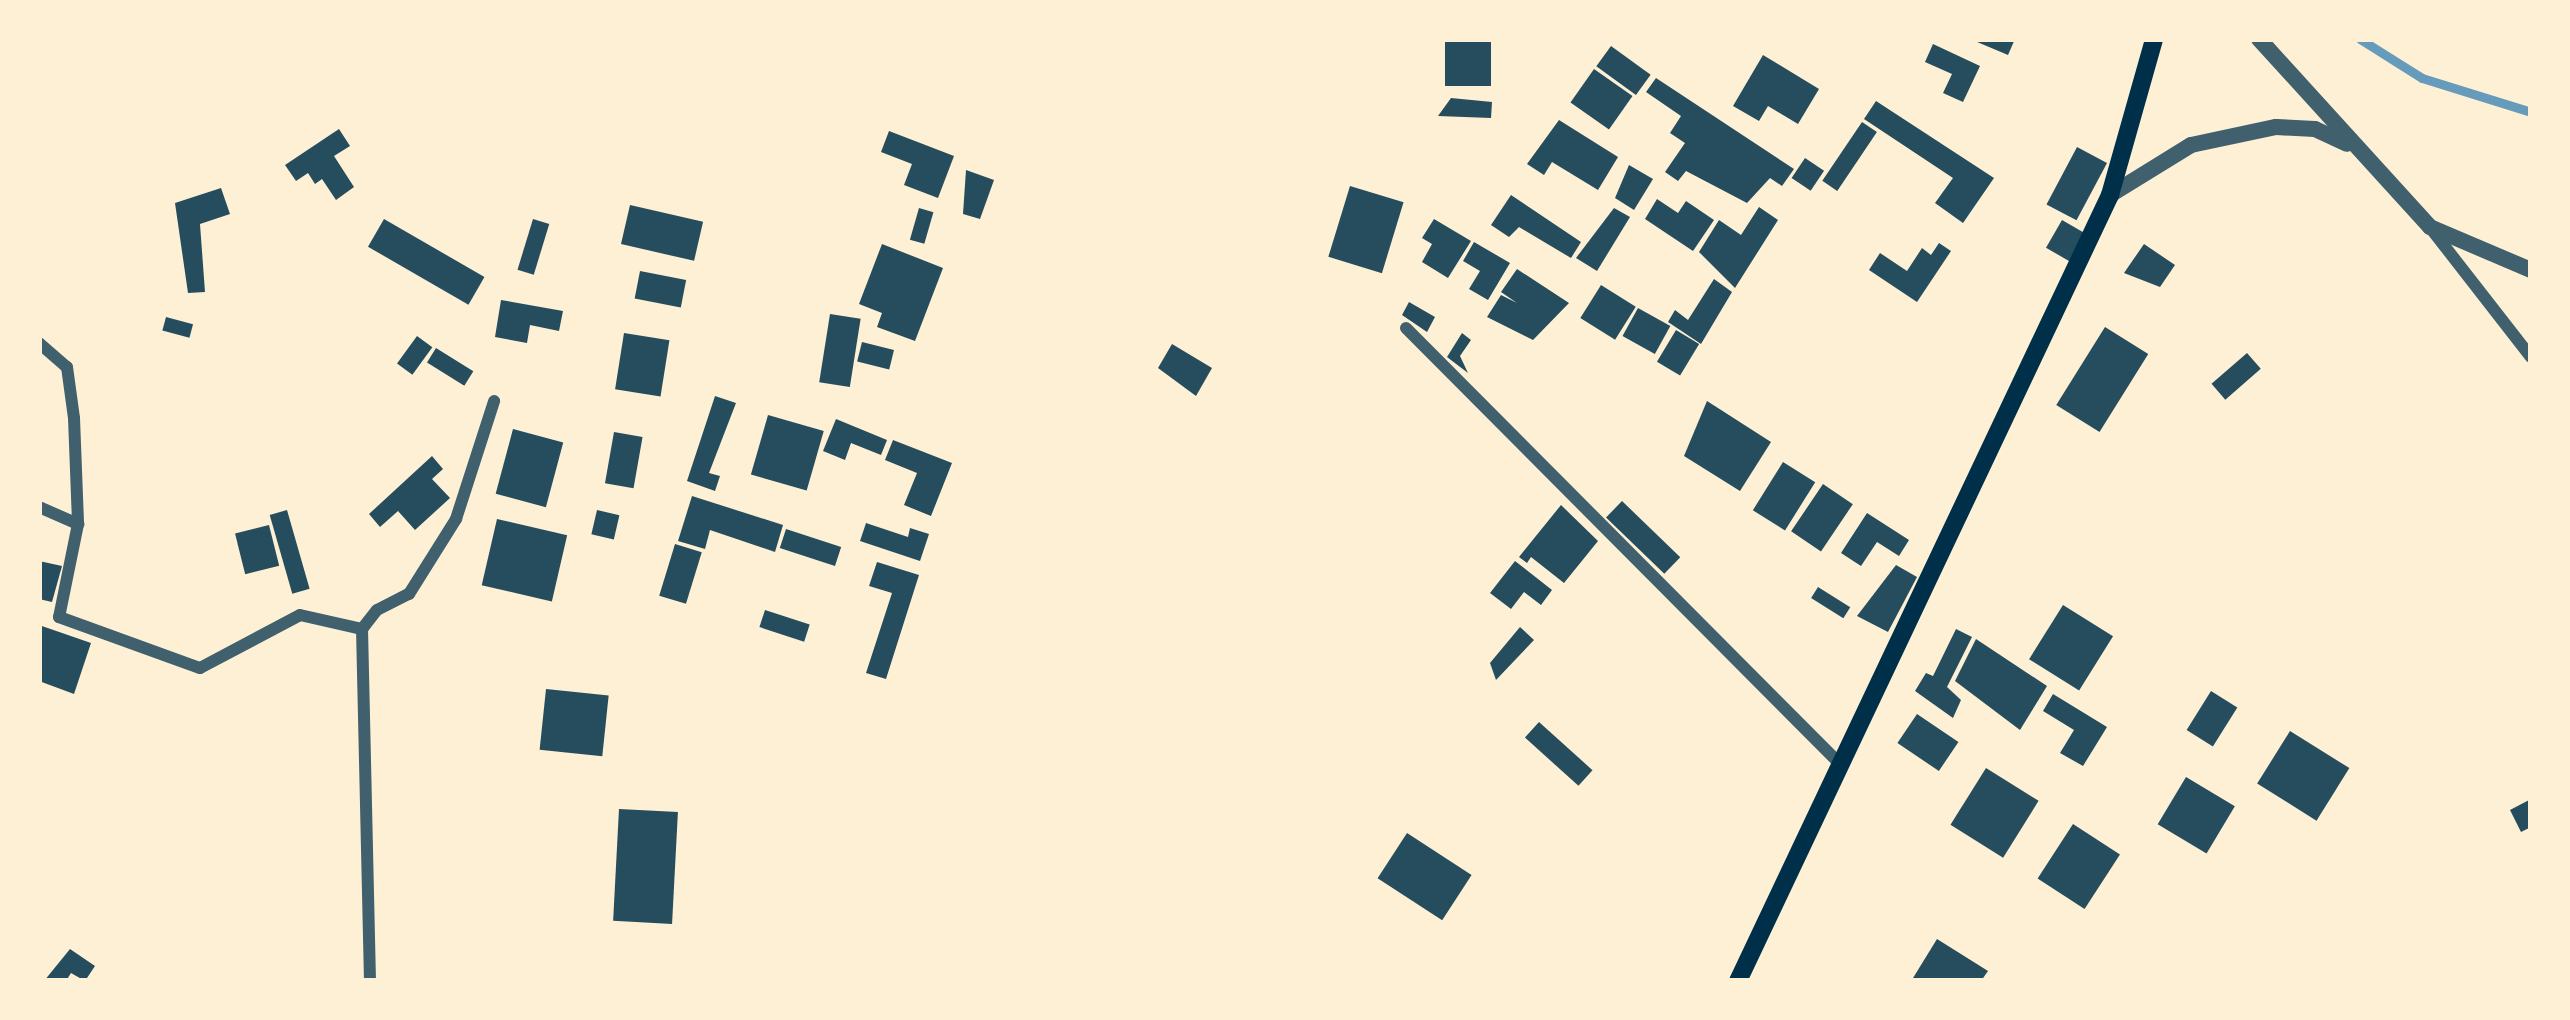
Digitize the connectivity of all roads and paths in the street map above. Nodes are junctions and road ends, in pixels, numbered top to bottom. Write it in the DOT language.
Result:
graph roads {
  1 [pos="2153,39"];
  2 [pos="2259,39"];
  3 [pos="2383,167"];
  4 [pos="2110,195"];
  5 [pos="2430,227"];
  6 [pos="2531,270"];
  7 [pos="1406,328"];
  8 [pos="39,343"];
  9 [pos="2531,357"];
  10 [pos="494,401"];
  11 [pos="39,507"];
  12 [pos="78,524"];
  13 [pos="362,629"];
  14 [pos="1836,760"];
  15 [pos="370,981"];
  16 [pos="1738,981"];
  1 -- 4 [label="main road"];
  2 -- 3 [label="street"];
  3 -- 4 [label="street"];
  3 -- 5 [label="street"];
  4 -- 14 [label="main road"];
  5 -- 6 [label="street"];
  5 -- 9 [label="street"];
  7 -- 14 [label="street"];
  8 -- 12 [label="street"];
  10 -- 13 [label="street"];
  11 -- 12 [label="street"];
  12 -- 13 [label="street"];
  13 -- 15 [label="street"];
  14 -- 16 [label="main road"];
}
